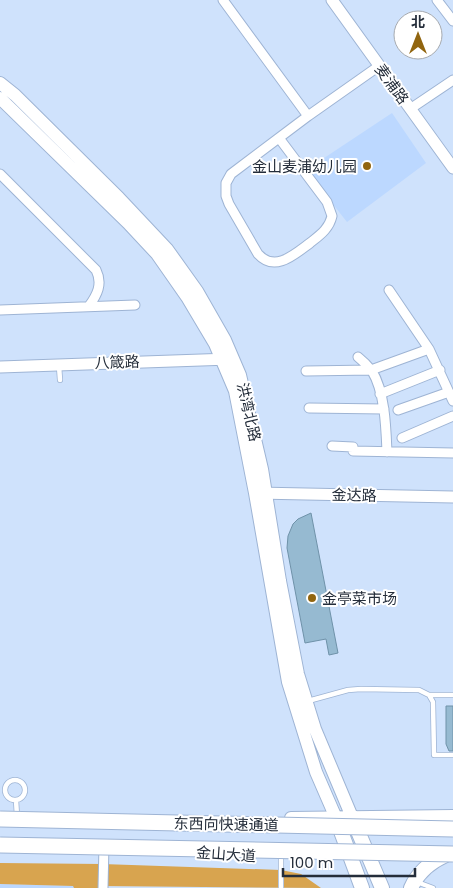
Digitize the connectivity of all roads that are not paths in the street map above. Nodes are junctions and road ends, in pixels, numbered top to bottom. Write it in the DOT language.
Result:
graph roads {
  1 [pos="223,0"];
  2 [pos="332,0"];
  3 [pos="437,0"];
  4 [pos="453,21"];
  5 [pos="379,66"];
  6 [pos="453,81"];
  7 [pos="0,83"];
  8 [pos="0,98"];
  9 [pos="410,109"];
  10 [pos="308,116"];
  11 [pos="279,138"];
  12 [pos="453,168"];
  13 [pos="0,174"];
  14 [pos="389,290"];
  15 [pos="136,305"];
  16 [pos="89,306"];
  17 [pos="0,310"];
  18 [pos="429,349"];
  19 [pos="358,357"];
  20 [pos="228,359"];
  21 [pos="59,365"];
  22 [pos="0,367"];
  23 [pos="371,370"];
  24 [pos="440,370"];
  25 [pos="306,371"];
  26 [pos="453,376"];
  27 [pos="60,380"];
  28 [pos="445,382"];
  29 [pos="449,392"];
  30 [pos="380,394"];
  31 [pos="453,401"];
  32 [pos="309,408"];
  33 [pos="384,409"];
  34 [pos="398,410"];
  35 [pos="453,416"];
  36 [pos="402,438"];
  37 [pos="332,446"];
  38 [pos="387,452"];
  39 [pos="453,453"];
  40 [pos="261,493"];
  41 [pos="453,497"];
  42 [pos="429,695"];
  43 [pos="453,695"];
  44 [pos="300,704"];
  45 [pos="453,755"];
  46 [pos="16,800"];
  47 [pos="453,816"];
  48 [pos="17,817"];
  49 [pos="352,817"];
  50 [pos="0,818"];
  51 [pos="336,818"];
  52 [pos="453,829"];
  53 [pos="0,844"];
  54 [pos="104,845"];
  55 [pos="451,854"];
  56 [pos="281,858"];
  57 [pos="350,858"];
  58 [pos="369,858"];
  59 [pos="412,884"];
  60 [pos="103,888"];
  61 [pos="281,888"];
  62 [pos="362,888"];
  63 [pos="382,888"];
  64 [pos="433,888"];
  1 -- 10 [label="street"];
  2 -- 5 [label="street, 麦浦路"];
  3 -- 4 [label="street"];
  5 -- 9 [label="street, 麦浦路"];
  5 -- 10 [label="street"];
  6 -- 9 [label="street"];
  7 -- 20 [label="main road, 洪湾北路"];
  8 -- 20 [label="main road, 洪湾北路"];
  9 -- 12 [label="street, 麦浦路"];
  10 -- 11 [label="street"];
  11 -- 11 [label="street"];
  13 -- 16 [label="street"];
  14 -- 18 [label="street"];
  15 -- 16 [label="street"];
  16 -- 17 [label="street"];
  18 -- 23 [label="street"];
  18 -- 24 [label="street"];
  19 -- 23 [label="street"];
  20 -- 21 [label="street, 八箴路"];
  20 -- 40 [label="main road, 洪湾北路"];
  21 -- 22 [label="street, 八箴路"];
  21 -- 27 [label="lane"];
  23 -- 25 [label="street"];
  23 -- 30 [label="street"];
  24 -- 28 [label="street"];
  24 -- 30 [label="street"];
  26 -- 28 [label="street"];
  28 -- 29 [label="street"];
  29 -- 31 [label="street"];
  29 -- 34 [label="street"];
  30 -- 33 [label="street"];
  32 -- 33 [label="street"];
  33 -- 38 [label="street"];
  35 -- 36 [label="street"];
  37 -- 38 [label="street"];
  38 -- 39 [label="street"];
  40 -- 41 [label="street, 金达路"];
  40 -- 44 [label="main road, 洪湾北路"];
  42 -- 43 [label="lane"];
  42 -- 44 [label="lane"];
  42 -- 45 [label="lane"];
  44 -- 49 [label="main road, 洪湾北路"];
  44 -- 51 [label="main road, 洪湾北路"];
  46 -- 46 [label="lane"];
  46 -- 48 [label="lane"];
  47 -- 49 [label="main road"];
  48 -- 50 [label="main road"];
  48 -- 51 [label="main road"];
  49 -- 51 [label="main road"];
  49 -- 58 [label="main road"];
  50 -- 52 [label="highway, 东西向快速通道, bridge"];
  51 -- 57 [label="main road"];
  53 -- 54 [label="main road, 金山大道"];
  53 -- 55 [label="highway, 东西向快速通道, bridge"];
  54 -- 56 [label="main road, 金山大道"];
  54 -- 60 [label="street"];
  55 -- 58 [label="main road, 金山大道"];
  55 -- 59 [label="main road"];
  56 -- 57 [label="main road, 金山大道"];
  56 -- 61 [label="lane"];
  57 -- 58 [label="main road, 金山大道"];
  57 -- 62 [label="main road"];
  58 -- 63 [label="main road"];
  59 -- 64 [label="lane"];
}
